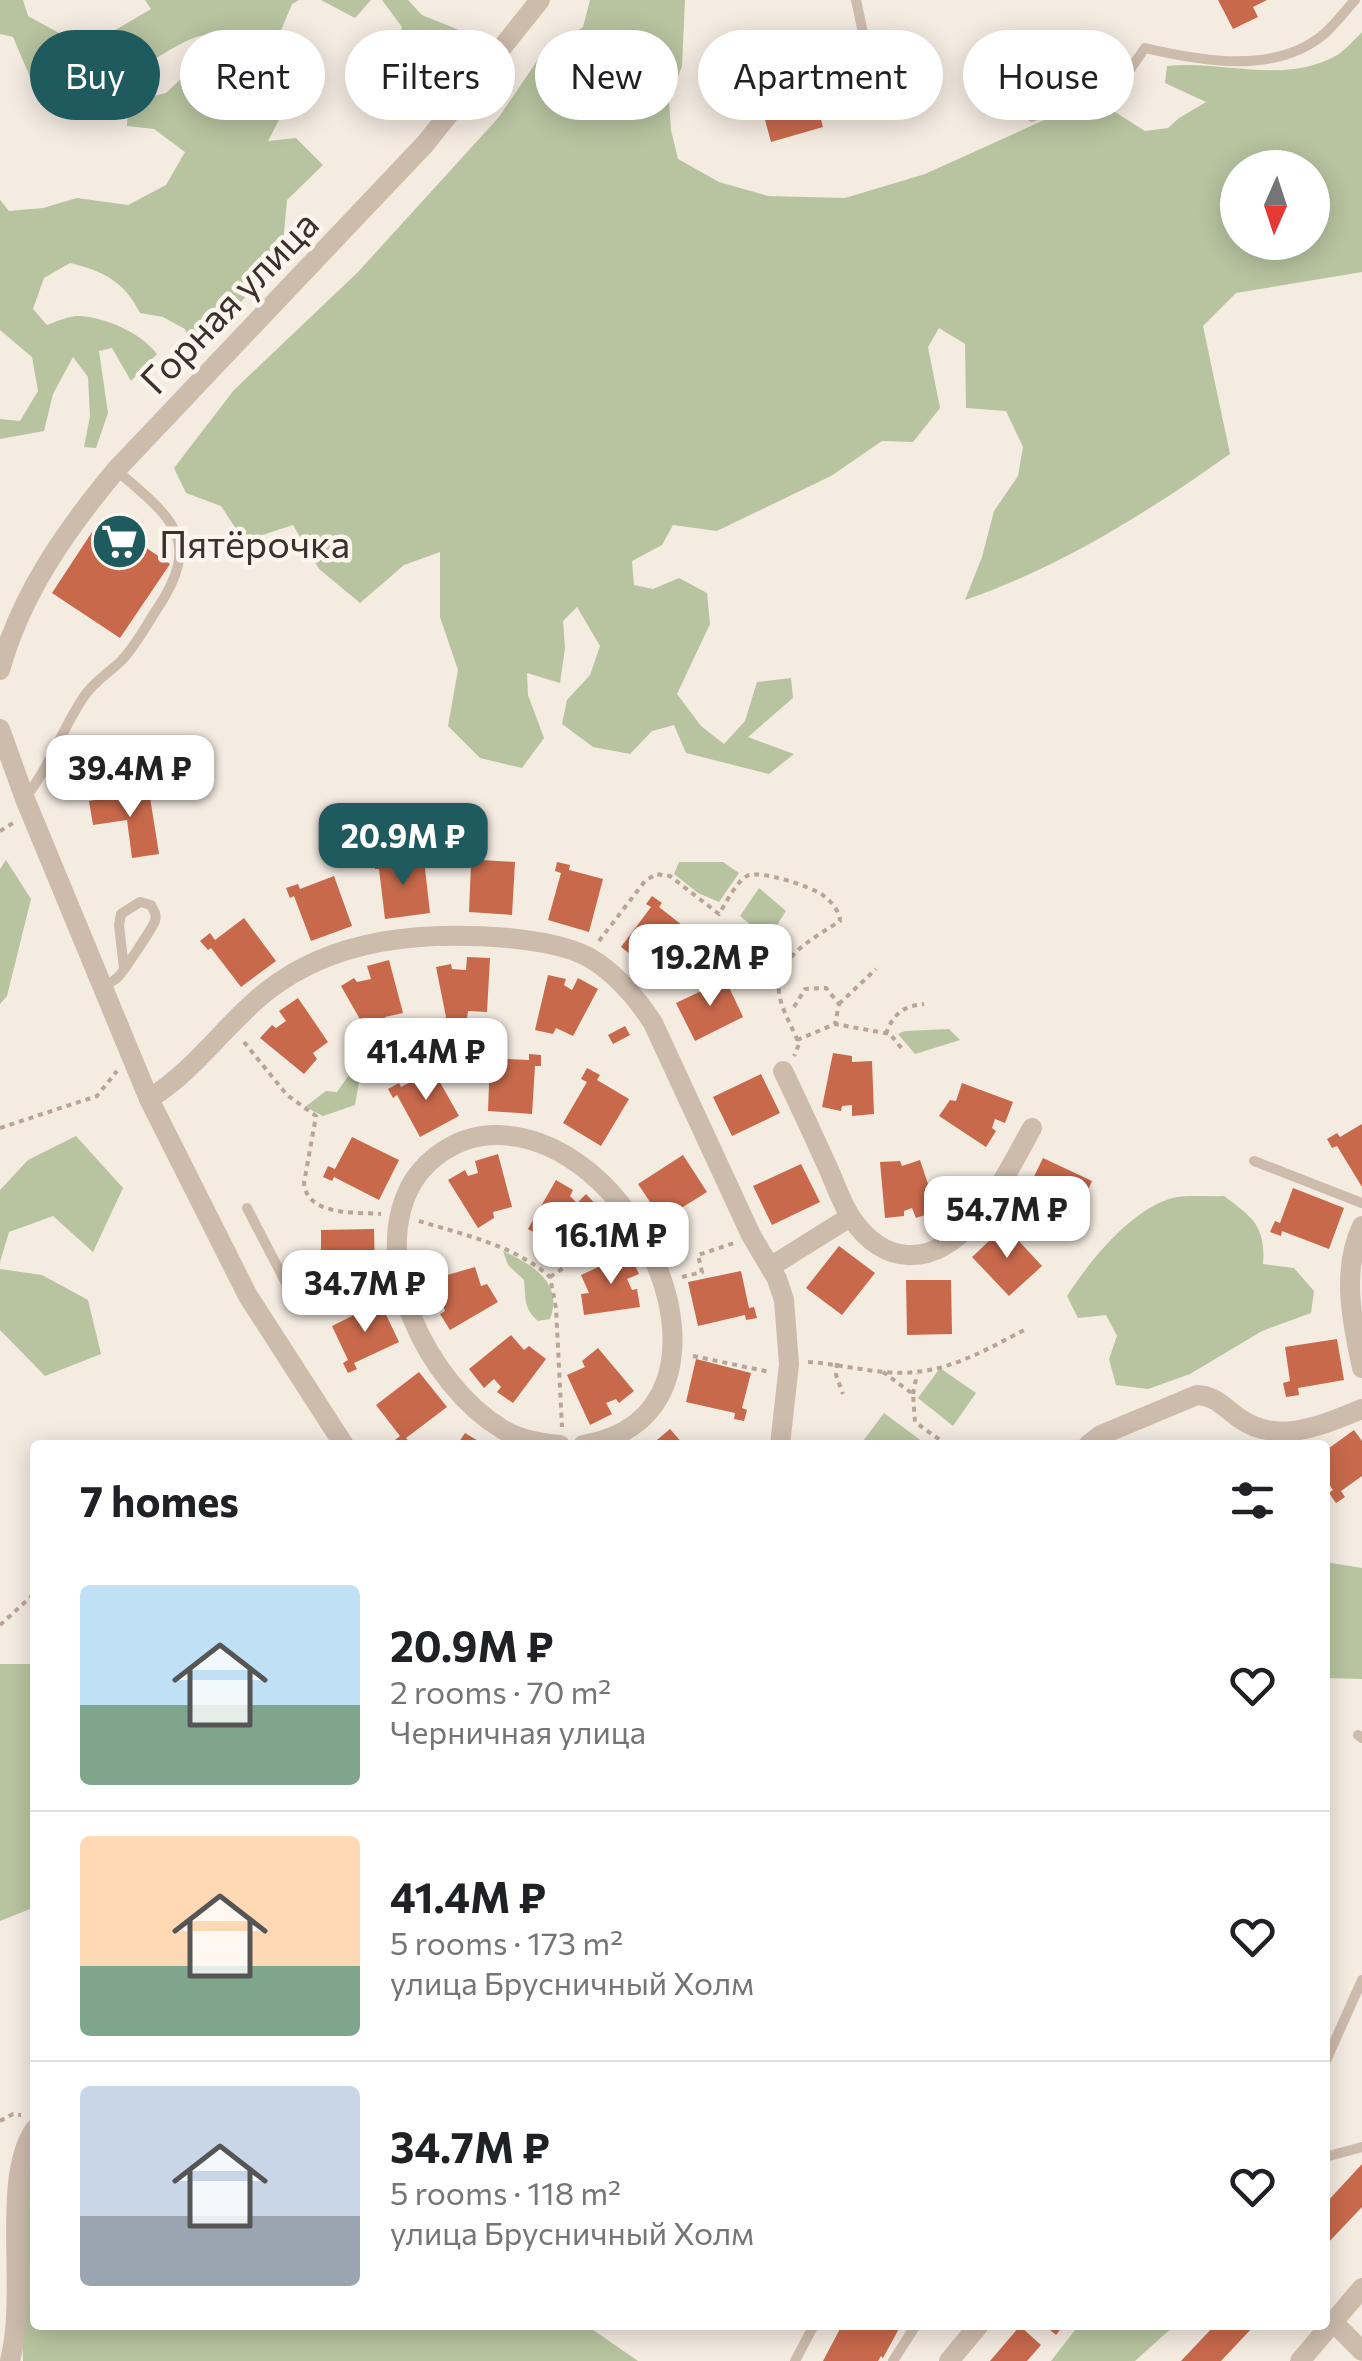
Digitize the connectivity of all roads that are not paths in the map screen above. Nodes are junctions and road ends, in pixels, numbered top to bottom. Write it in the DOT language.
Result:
graph roads {
  1 [pos="540,0"];
  2 [pos="856,0"];
  3 [pos="1355,0"];
  4 [pos="862,30"];
  5 [pos="1134,64"];
  6 [pos="116,470"];
  7 [pos="0,670"];
  8 [pos="0,728"];
  9 [pos="24,799"];
  10 [pos="124,969"];
  11 [pos="101,988"];
  12 [pos="786,1065"];
  13 [pos="149,1099"];
  14 [pos="1032,1128"];
  15 [pos="1254,1161"];
  16 [pos="1362,1203"];
  17 [pos="247,1208"];
  18 [pos="850,1217"];
  19 [pos="1362,1226"];
  20 [pos="770,1267"];
  21 [pos="399,1284"];
  22 [pos="1362,1368"];
  23 [pos="1362,1408"];
  24 [pos="1281,1439"];
  25 [pos="341,1440"];
  26 [pos="522,1440"];
  27 [pos="610,1440"];
  28 [pos="781,1440"];
  29 [pos="1095,1440"];
  30 [pos="1362,1980"];
  31 [pos="1330,2052"];
  32 [pos="30,2122"];
  33 [pos="1362,2148"];
  34 [pos="1330,2156"];
  35 [pos="1362,2288"];
  36 [pos="1334,2323"];
  37 [pos="1330,2327"];
  38 [pos="811,2330"];
  39 [pos="913,2330"];
  40 [pos="975,2330"];
  41 [pos="1328,2330"];
  42 [pos="1362,2351"];
  43 [pos="10,2361"];
  44 [pos="795,2361"];
  45 [pos="894,2361"];
  46 [pos="948,2361"];
  47 [pos="1300,2361"];
  1 -- 6 [label="street, Горная улица"];
  2 -- 4 [label="lane"];
  3 -- 5 [label="lane"];
  6 -- 7 [label="street, Горная улица"];
  6 -- 9 [label="lane"];
  8 -- 9 [label="street"];
  9 -- 11 [label="street"];
  10 -- 10 [label="lane"];
  10 -- 11 [label="lane"];
  11 -- 13 [label="street"];
  12 -- 18 [label="street"];
  13 -- 20 [label="street"];
  13 -- 25 [label="street"];
  14 -- 18 [label="street"];
  15 -- 16 [label="lane"];
  17 -- 21 [label="lane"];
  18 -- 20 [label="street"];
  19 -- 22 [label="street"];
  20 -- 28 [label="street"];
  21 -- 26 [label="street"];
  21 -- 27 [label="street"];
  23 -- 24 [label="street"];
  24 -- 29 [label="street"];
  30 -- 31 [label="lane"];
  32 -- 43 [label="street"];
  33 -- 34 [label="lane"];
  35 -- 36 [label="street"];
  36 -- 37 [label="street"];
  36 -- 42 [label="street"];
  38 -- 44 [label="lane"];
  39 -- 45 [label="lane"];
  40 -- 46 [label="street"];
  41 -- 47 [label="street"];
}
